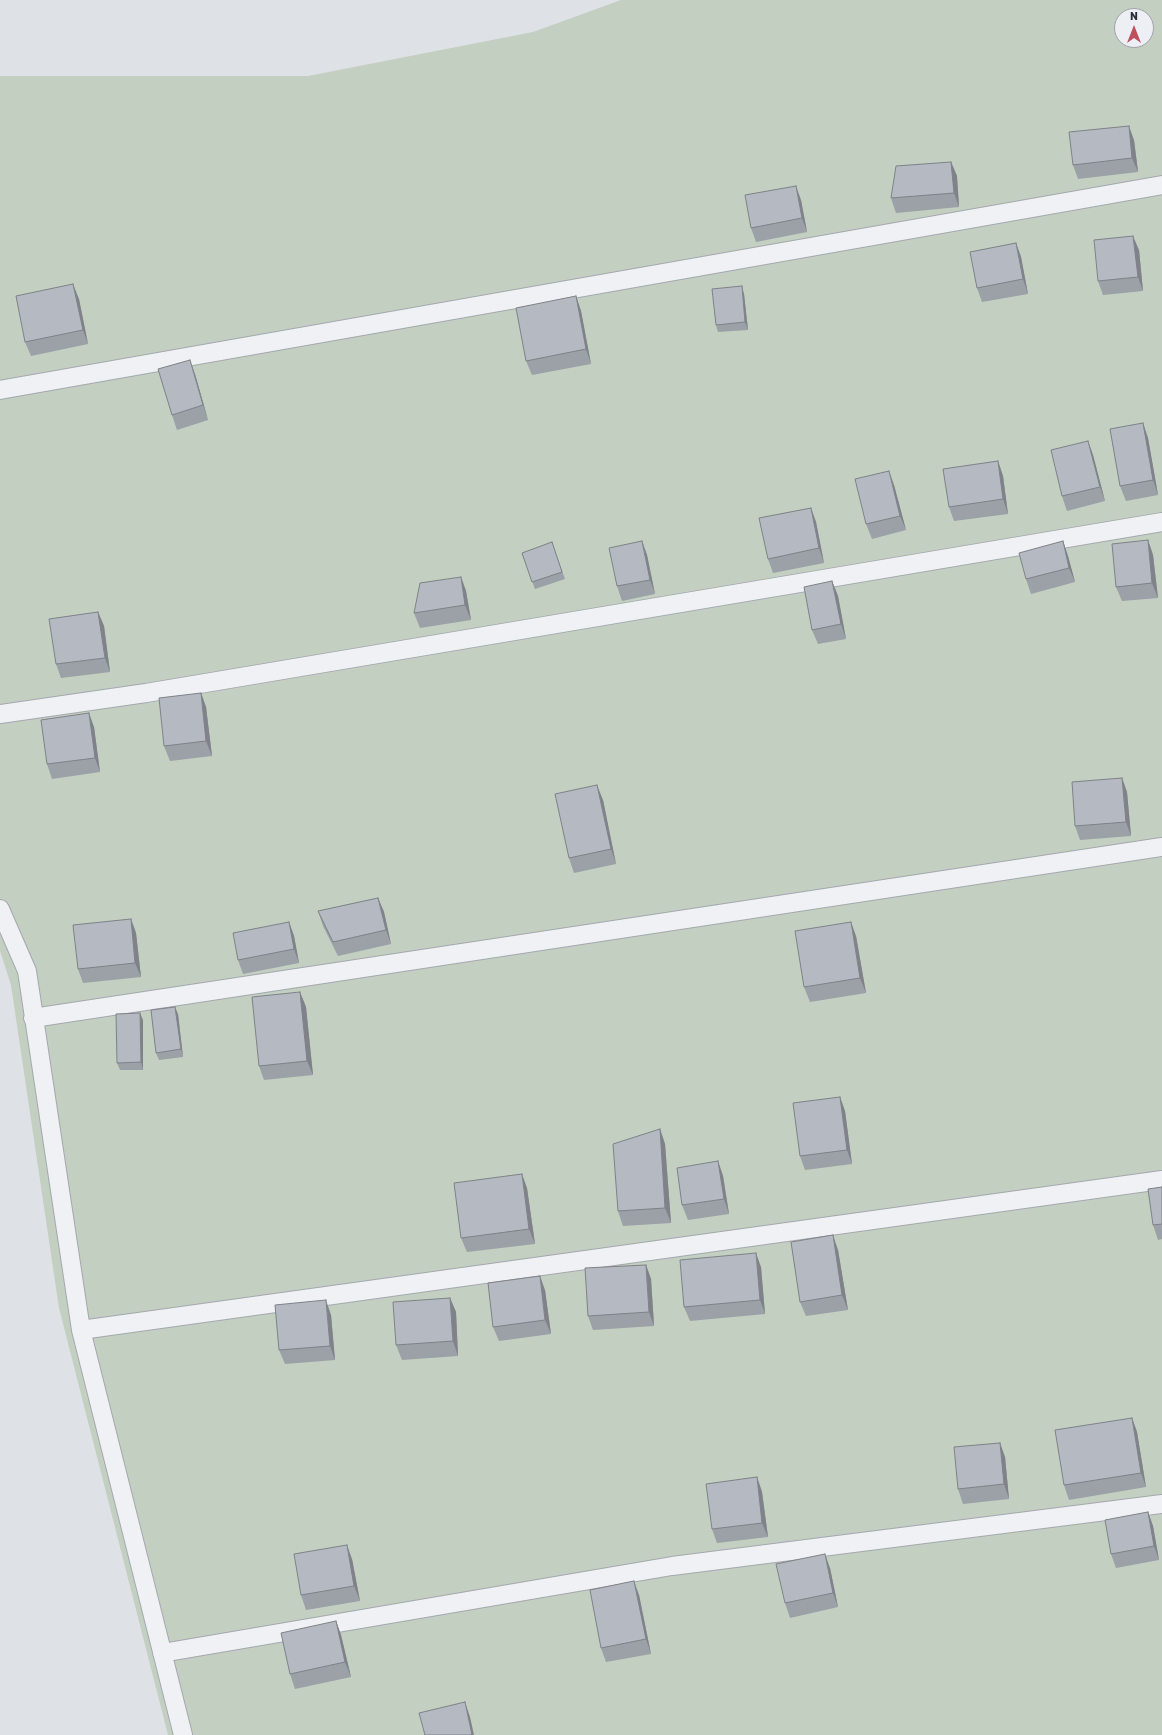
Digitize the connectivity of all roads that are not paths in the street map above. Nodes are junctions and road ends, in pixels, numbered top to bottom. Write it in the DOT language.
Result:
graph roads {
  1 [pos="1162,185"];
  2 [pos="0,390"];
  3 [pos="1162,522"];
  4 [pos="0,714"];
  5 [pos="1162,847"];
  6 [pos="0,909"];
  7 [pos="34,1018"];
  8 [pos="1162,1180"];
  9 [pos="80,1330"];
  10 [pos="1162,1504"];
  11 [pos="162,1653"];
  12 [pos="183,1735"];
  1 -- 2 [label="lane"];
  3 -- 4 [label="lane"];
  5 -- 7 [label="lane"];
  6 -- 7 [label="lane"];
  7 -- 9 [label="lane"];
  8 -- 9 [label="lane"];
  9 -- 11 [label="lane"];
  10 -- 11 [label="lane"];
  11 -- 12 [label="lane"];
}
